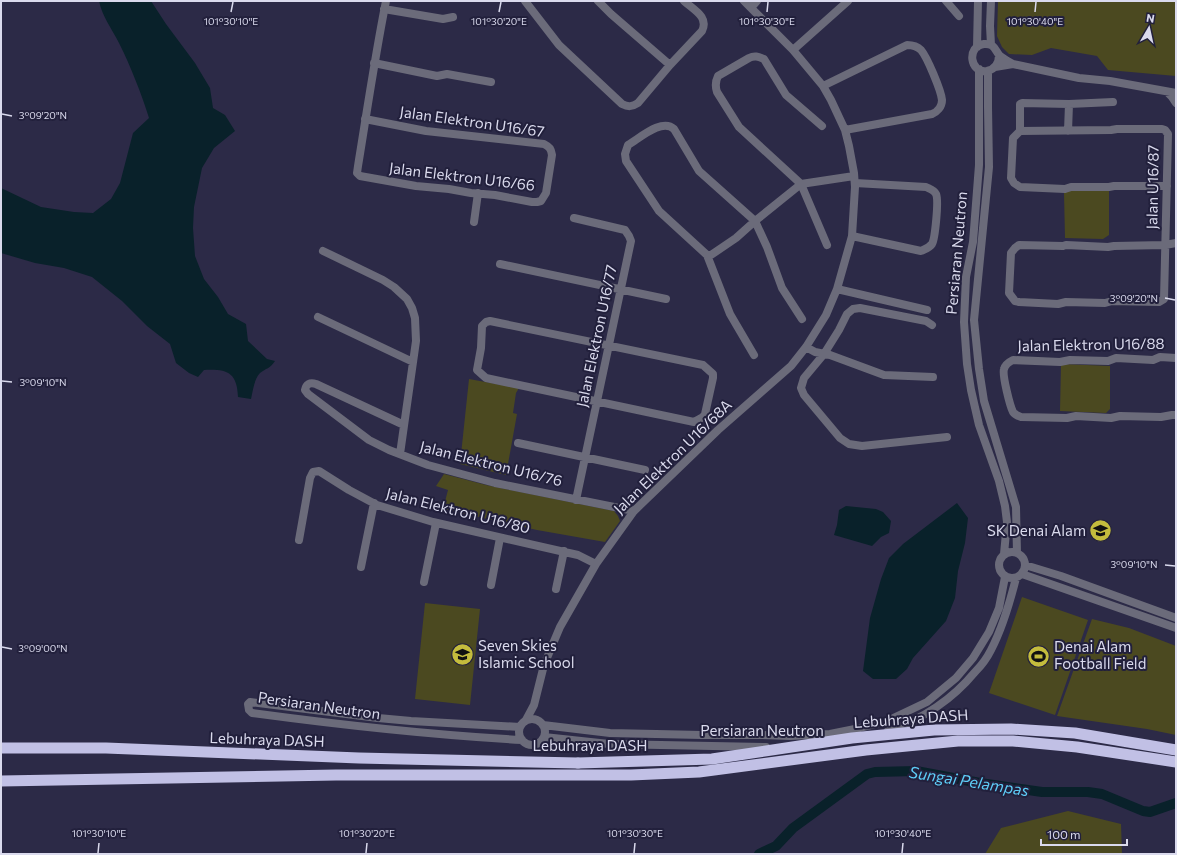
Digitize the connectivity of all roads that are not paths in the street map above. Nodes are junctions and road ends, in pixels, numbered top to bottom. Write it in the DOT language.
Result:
graph roads {
  1 [pos="525,1"];
  2 [pos="598,1"];
  3 [pos="684,1"];
  4 [pos="744,1"];
  5 [pos="757,1"];
  6 [pos="848,1"];
  7 [pos="946,1"];
  8 [pos="978,1"];
  9 [pos="991,1"];
  10 [pos="385,5"];
  11 [pos="751,8"];
  12 [pos="959,16"];
  13 [pos="453,17"];
  14 [pos="991,45"];
  15 [pos="977,47"];
  16 [pos="793,50"];
  17 [pos="999,55"];
  18 [pos="374,63"];
  19 [pos="1013,64"];
  20 [pos="670,65"];
  21 [pos="979,69"];
  22 [pos="992,69"];
  23 [pos="491,82"];
  24 [pos="823,86"];
  25 [pos="1167,92"];
  26 [pos="1176,93"];
  27 [pos="1176,96"];
  28 [pos="1113,102"];
  29 [pos="1176,103"];
  30 [pos="1069,104"];
  31 [pos="365,119"];
  32 [pos="822,126"];
  33 [pos="845,130"];
  34 [pos="1020,131"];
  35 [pos="1068,131"];
  36 [pos="549,172"];
  37 [pos="854,180"];
  38 [pos="801,184"];
  39 [pos="1167,186"];
  40 [pos="478,193"];
  41 [pos="574,218"];
  42 [pos="754,221"];
  43 [pos="474,222"];
  44 [pos="852,236"];
  45 [pos="1176,243"];
  46 [pos="828,245"];
  47 [pos="1165,245"];
  48 [pos="323,251"];
  49 [pos="708,257"];
  50 [pos="500,264"];
  51 [pos="837,289"];
  52 [pos="621,290"];
  53 [pos="666,299"];
  54 [pos="927,310"];
  55 [pos="318,317"];
  56 [pos="802,319"];
  57 [pos="932,325"];
  58 [pos="609,346"];
  59 [pos="806,347"];
  60 [pos="824,354"];
  61 [pos="754,355"];
  62 [pos="1176,358"];
  63 [pos="413,362"];
  64 [pos="933,377"];
  65 [pos="597,402"];
  66 [pos="1176,415"];
  67 [pos="404,425"];
  68 [pos="947,437"];
  69 [pos="518,444"];
  70 [pos="400,454"];
  71 [pos="585,458"];
  72 [pos="645,470"];
  73 [pos="576,500"];
  74 [pos="374,503"];
  75 [pos="634,511"];
  76 [pos="436,523"];
  77 [pos="500,538"];
  78 [pos="299,540"];
  79 [pos="564,552"];
  80 [pos="1017,553"];
  81 [pos="1004,554"];
  82 [pos="596,564"];
  83 [pos="1025,565"];
  84 [pos="361,567"];
  85 [pos="1019,576"];
  86 [pos="1005,577"];
  87 [pos="424,582"];
  88 [pos="491,585"];
  89 [pos="556,590"];
  90 [pos="1176,612"];
  91 [pos="1165,614"];
  92 [pos="1176,618"];
  93 [pos="1176,628"];
  94 [pos="534,705"];
  95 [pos="526,720"];
  96 [pos="541,723"];
  97 [pos="520,727"];
  98 [pos="544,737"];
  99 [pos="522,740"];
  100 [pos="1,748"];
  101 [pos="1176,750"];
  102 [pos="1176,762"];
  103 [pos="1,781"];
  1 -- 20 [label="street"];
  2 -- 20 [label="street"];
  3 -- 20 [label="street"];
  4 -- 11 [label="street, Jalan Elektron U16/68A"];
  5 -- 11 [label="street"];
  6 -- 16 [label="street"];
  7 -- 12 [label="street"];
  8 -- 15 [label="street"];
  9 -- 14 [label="street"];
  10 -- 13 [label="street"];
  10 -- 18 [label="street"];
  11 -- 16 [label="street, Jalan Elektron U16/68A"];
  14 -- 15 [label="street"];
  14 -- 17 [label="street"];
  15 -- 21 [label="street"];
  16 -- 24 [label="street, Jalan Elektron U16/68A"];
  17 -- 19 [label="street"];
  17 -- 22 [label="street"];
  18 -- 23 [label="street"];
  18 -- 31 [label="street"];
  19 -- 22 [label="street"];
  19 -- 25 [label="street"];
  21 -- 22 [label="street"];
  21 -- 81 [label="street, Persiaran Neutron"];
  22 -- 80 [label="street, Persiaran Neutron"];
  24 -- 33 [label="street, Jalan Elektron U16/68A"];
  24 -- 33 [label="street"];
  25 -- 26 [label="street"];
  25 -- 27 [label="street"];
  25 -- 29 [label="street"];
  28 -- 30 [label="street"];
  30 -- 34 [label="street"];
  30 -- 35 [label="street"];
  31 -- 36 [label="street, Jalan Elektron U16/67"];
  31 -- 40 [label="street, Jalan Elektron U16/66"];
  32 -- 38 [label="street"];
  33 -- 37 [label="street, Jalan Elektron U16/68A"];
  34 -- 35 [label="street"];
  34 -- 39 [label="street"];
  35 -- 39 [label="street, Jalan U16/87"];
  36 -- 40 [label="street, Jalan Elektron U16/66"];
  37 -- 38 [label="street"];
  37 -- 44 [label="street, Jalan Elektron U16/68A"];
  37 -- 44 [label="street"];
  38 -- 42 [label="street"];
  38 -- 46 [label="street"];
  39 -- 47 [label="street, Jalan U16/87"];
  40 -- 43 [label="street"];
  41 -- 52 [label="street, Jalan Elektron U16/77"];
  42 -- 49 [label="street"];
  42 -- 49 [label="street"];
  42 -- 56 [label="street"];
  44 -- 51 [label="street, Jalan Elektron U16/68A"];
  45 -- 47 [label="street"];
  47 -- 47 [label="street"];
  48 -- 63 [label="street"];
  49 -- 61 [label="street"];
  50 -- 52 [label="street"];
  51 -- 54 [label="street"];
  51 -- 59 [label="street, Jalan Elektron U16/68A"];
  52 -- 53 [label="street"];
  52 -- 58 [label="street, Jalan Elektron U16/77"];
  55 -- 63 [label="street"];
  57 -- 60 [label="street"];
  58 -- 65 [label="street, Jalan Elektron U16/77"];
  58 -- 65 [label="street"];
  58 -- 65 [label="street"];
  59 -- 60 [label="street"];
  59 -- 75 [label="street, Jalan Elektron U16/68A"];
  60 -- 64 [label="street"];
  60 -- 68 [label="street"];
  62 -- 66 [label="street, Jalan Elektron U16/88"];
  63 -- 67 [label="street"];
  65 -- 71 [label="street, Jalan Elektron U16/77"];
  67 -- 70 [label="street"];
  67 -- 70 [label="street, Jalan Elektron U16/76"];
  69 -- 71 [label="street"];
  70 -- 73 [label="street, Jalan Elektron U16/76"];
  71 -- 72 [label="street"];
  71 -- 73 [label="street, Jalan Elektron U16/77"];
  73 -- 75 [label="street, Jalan Elektron U16/76"];
  74 -- 76 [label="street, Jalan Elektron U16/80"];
  74 -- 78 [label="street, Jalan Elektron U16/80"];
  74 -- 84 [label="street"];
  75 -- 82 [label="street, Jalan Elektron U16/68A"];
  76 -- 77 [label="street, Jalan Elektron U16/80"];
  76 -- 87 [label="street"];
  77 -- 79 [label="street, Jalan Elektron U16/80"];
  77 -- 88 [label="street"];
  79 -- 82 [label="street, Jalan Elektron U16/80"];
  79 -- 89 [label="street"];
  80 -- 81 [label="street"];
  80 -- 83 [label="street"];
  81 -- 86 [label="street"];
  82 -- 94 [label="street, Jalan Elektron U16/68A"];
  83 -- 85 [label="street"];
  83 -- 91 [label="street"];
  85 -- 86 [label="street"];
  85 -- 93 [label="street"];
  85 -- 98 [label="street, Persiaran Neutron"];
  86 -- 96 [label="street, Persiaran Neutron"];
  90 -- 91 [label="street"];
  91 -- 92 [label="street"];
  94 -- 95 [label="street, Jalan Elektron U16/68A"];
  94 -- 96 [label="street"];
  95 -- 96 [label="street"];
  95 -- 97 [label="street"];
  96 -- 98 [label="street"];
  97 -- 99 [label="street"];
  97 -- 99 [label="street, Persiaran Neutron"];
  98 -- 99 [label="street"];
  100 -- 101 [label="highway, Lebuhraya DASH, bridge"];
  102 -- 103 [label="highway, Lebuhraya DASH"];
}
